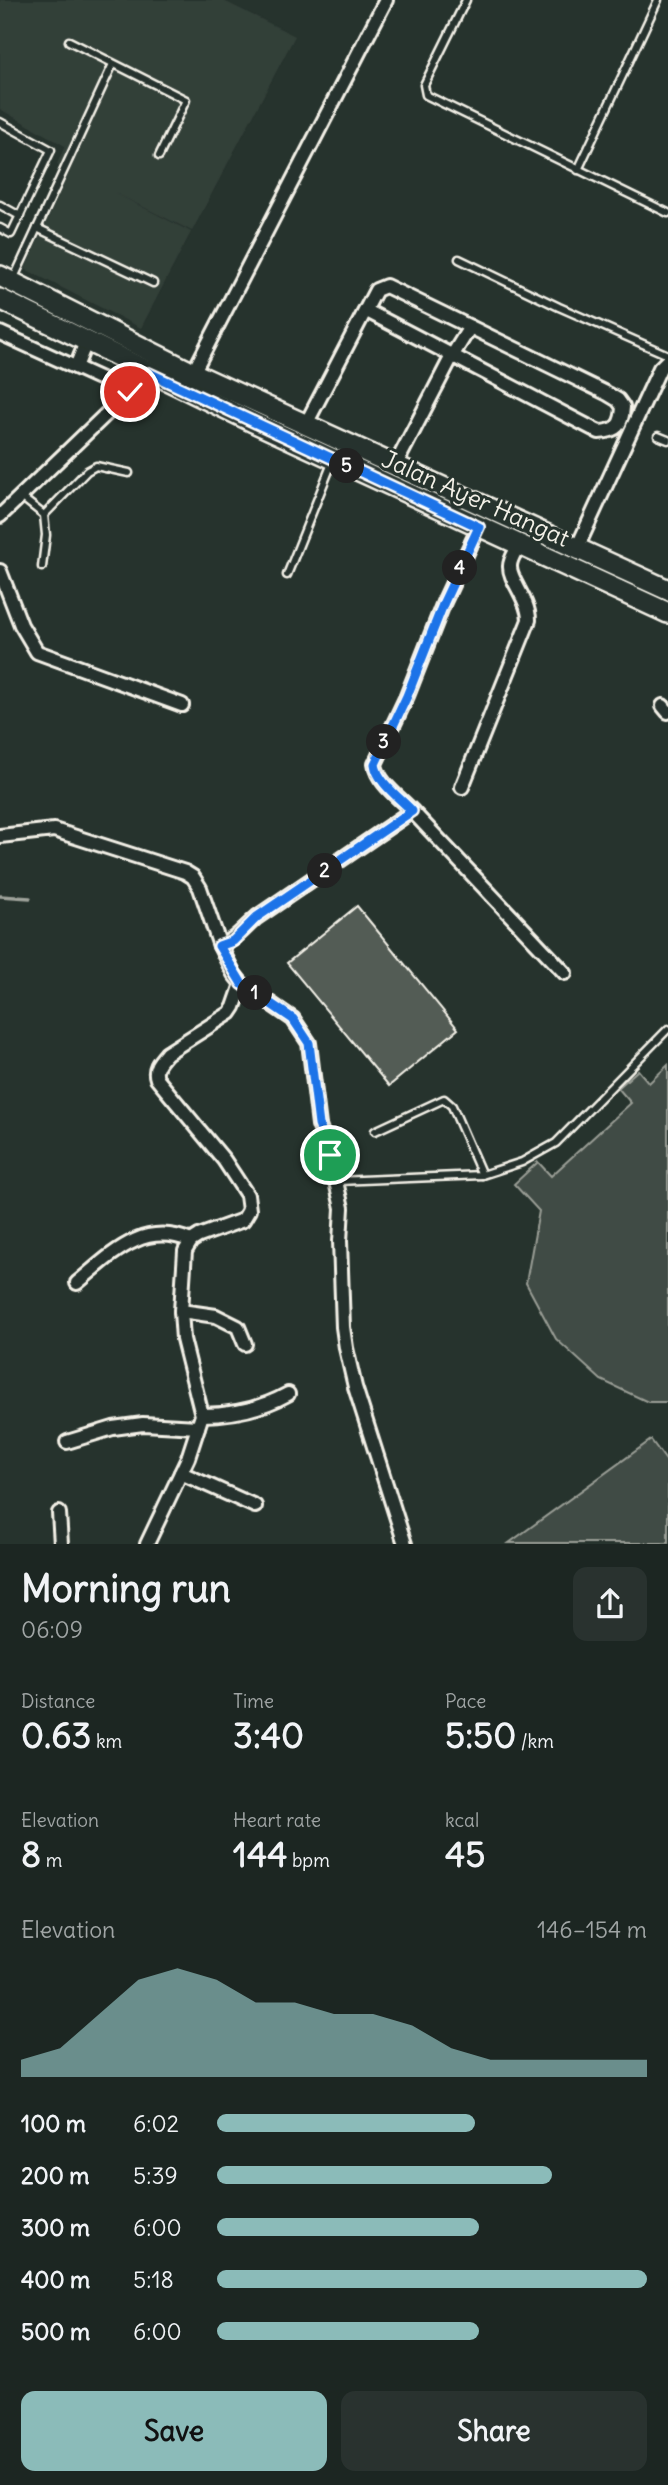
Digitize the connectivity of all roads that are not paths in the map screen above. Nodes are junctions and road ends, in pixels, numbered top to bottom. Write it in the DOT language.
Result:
graph roads {
  1 [pos="386,0"];
  2 [pos="466,0"];
  3 [pos="658,0"];
  4 [pos="69,41"];
  5 [pos="113,64"];
  6 [pos="0,121"];
  7 [pos="159,156"];
  8 [pos="578,170"];
  9 [pos="0,205"];
  10 [pos="668,213"];
  11 [pos="20,216"];
  12 [pos="0,228"];
  13 [pos="37,228"];
  14 [pos="460,259"];
  15 [pos="6,279"];
  16 [pos="153,283"];
  17 [pos="0,299"];
  18 [pos="365,310"];
  19 [pos="470,327"];
  20 [pos="0,333"];
  21 [pos="86,342"];
  22 [pos="452,356"];
  23 [pos="668,358"];
  24 [pos="76,367"];
  25 [pos="149,373"];
  26 [pos="193,373"];
  27 [pos="130,392"];
  28 [pos="306,424"];
  29 [pos="658,436"];
  30 [pos="668,440"];
  31 [pos="333,460"];
  32 [pos="395,466"];
  33 [pos="130,473"];
  34 [pos="20,496"];
  35 [pos="44,515"];
  36 [pos="0,516"];
  37 [pos="479,527"];
  38 [pos="519,544"];
  39 [pos="576,548"];
  40 [pos="42,567"];
  41 [pos="0,571"];
  42 [pos="286,575"];
  43 [pos="668,590"];
  44 [pos="668,613"];
  45 [pos="182,705"];
  46 [pos="462,787"];
  47 [pos="412,811"];
  48 [pos="0,836"];
  49 [pos="219,946"];
  50 [pos="565,973"];
  51 [pos="242,984"];
  52 [pos="668,1029"];
  53 [pos="375,1131"];
  54 [pos="482,1175"];
  55 [pos="337,1181"];
  56 [pos="191,1241"];
  57 [pos="78,1283"];
  58 [pos="181,1311"];
  59 [pos="245,1344"];
  60 [pos="288,1394"];
  61 [pos="200,1421"];
  62 [pos="67,1442"];
  63 [pos="181,1474"];
  64 [pos="255,1506"];
  65 [pos="59,1513"];
  66 [pos="61,1544"];
  67 [pos="147,1544"];
  68 [pos="405,1544"];
  1 -- 26 [label="street"];
  2 -- 8 [label="lane"];
  3 -- 8 [label="lane"];
  4 -- 5 [label="lane"];
  5 -- 7 [label="lane"];
  5 -- 13 [label="lane"];
  6 -- 11 [label="lane"];
  8 -- 10 [label="lane"];
  9 -- 11 [label="lane"];
  11 -- 12 [label="lane"];
  13 -- 15 [label="lane"];
  13 -- 16 [label="lane"];
  14 -- 23 [label="lane"];
  15 -- 26 [label="main road, Jalan Ayer Hangat"];
  17 -- 21 [label="main road, Jalan Ayer Hangat"];
  18 -- 19 [label="street"];
  18 -- 22 [label="street"];
  18 -- 28 [label="street"];
  19 -- 22 [label="street"];
  19 -- 22 [label="street"];
  20 -- 24 [label="street"];
  21 -- 24 [label="street"];
  21 -- 25 [label="main road, Jalan Ayer Hangat"];
  22 -- 32 [label="street"];
  23 -- 39 [label="street"];
  24 -- 27 [label="street"];
  25 -- 27 [label="street"];
  25 -- 31 [label="main road, Jalan Ayer Hangat"];
  26 -- 28 [label="main road, Jalan Ayer Hangat"];
  27 -- 34 [label="street"];
  28 -- 32 [label="main road, Jalan Ayer Hangat"];
  29 -- 30 [label="lane"];
  31 -- 37 [label="main road, Jalan Ayer Hangat"];
  31 -- 42 [label="lane"];
  32 -- 39 [label="main road, Jalan Ayer Hangat"];
  33 -- 35 [label="lane"];
  34 -- 35 [label="lane"];
  34 -- 36 [label="street"];
  35 -- 40 [label="lane"];
  37 -- 38 [label="main road, Jalan Ayer Hangat"];
  37 -- 47 [label="street"];
  38 -- 44 [label="main road, Jalan Ayer Hangat"];
  38 -- 46 [label="street"];
  39 -- 43 [label="main road, Jalan Ayer Hangat"];
  41 -- 45 [label="street"];
  47 -- 49 [label="street"];
  47 -- 50 [label="street"];
  48 -- 49 [label="street"];
  49 -- 51 [label="street"];
  51 -- 55 [label="street"];
  51 -- 56 [label="street"];
  52 -- 54 [label="lane"];
  53 -- 54 [label="lane"];
  54 -- 55 [label="lane"];
  55 -- 68 [label="street"];
  56 -- 57 [label="street"];
  56 -- 58 [label="street"];
  58 -- 59 [label="street"];
  58 -- 61 [label="street"];
  60 -- 61 [label="street"];
  61 -- 62 [label="street"];
  61 -- 63 [label="street"];
  63 -- 64 [label="street"];
  63 -- 67 [label="street"];
  65 -- 66 [label="street"];
}
